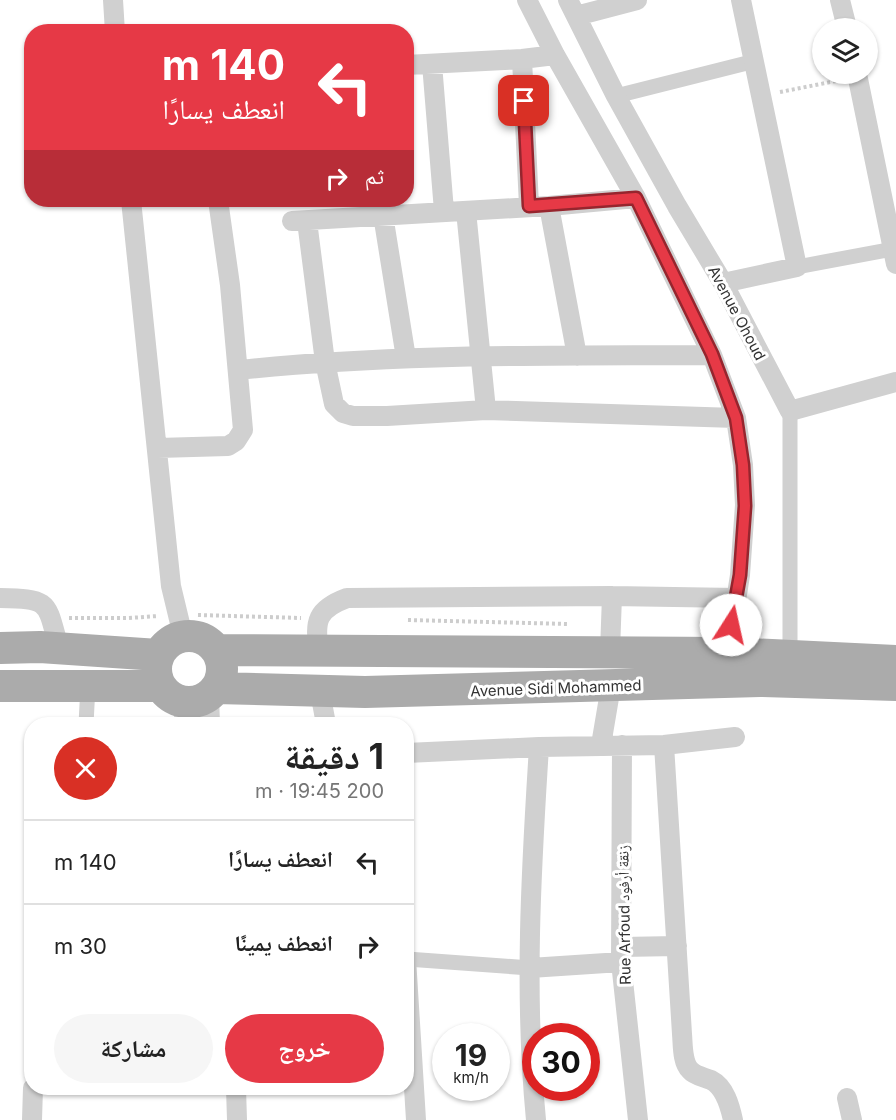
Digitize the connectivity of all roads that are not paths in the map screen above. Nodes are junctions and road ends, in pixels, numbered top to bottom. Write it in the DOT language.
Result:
graph roads {
  1 [pos="113,0"];
  2 [pos="527,0"];
  3 [pos="637,0"];
  4 [pos="741,0"];
  5 [pos="840,0"];
  6 [pos="572,8"];
  7 [pos="844,18"];
  8 [pos="114,24"];
  9 [pos="555,55"];
  10 [pos="522,59"];
  11 [pos="754,61"];
  12 [pos="432,64"];
  13 [pos="414,65"];
  14 [pos="859,84"];
  15 [pos="616,96"];
  16 [pos="636,198"];
  17 [pos="539,206"];
  18 [pos="132,207"];
  19 [pos="219,207"];
  20 [pos="370,210"];
  21 [pos="444,211"];
  22 [pos="466,211"];
  23 [pos="894,256"];
  24 [pos="797,267"];
  25 [pos="723,283"];
  26 [pos="712,354"];
  27 [pos="577,356"];
  28 [pos="480,357"];
  29 [pos="406,358"];
  30 [pos="325,362"];
  31 [pos="239,370"];
  32 [pos="896,382"];
  33 [pos="486,410"];
  34 [pos="790,411"];
  35 [pos="736,418"];
  36 [pos="158,448"];
  37 [pos="612,596"];
  38 [pos="0,598"];
  39 [pos="736,598"];
  40 [pos="183,636"];
  41 [pos="0,648"];
  42 [pos="58,648"];
  43 [pos="217,650"];
  44 [pos="319,651"];
  45 [pos="610,651"];
  46 [pos="728,653"];
  47 [pos="158,655"];
  48 [pos="790,656"];
  49 [pos="896,661"];
  50 [pos="896,685"];
  51 [pos="0,686"];
  52 [pos="88,686"];
  53 [pos="611,686"];
  54 [pos="320,692"];
  55 [pos="212,703"];
  56 [pos="175,704"];
  57 [pos="86,717"];
  58 [pos="325,717"];
  59 [pos="735,737"];
  60 [pos="601,745"];
  61 [pos="622,745"];
  62 [pos="664,745"];
  63 [pos="539,747"];
  64 [pos="414,753"];
  65 [pos="677,946"];
  66 [pos="621,954"];
  67 [pos="414,960"];
  68 [pos="530,968"];
  69 [pos="414,1084"];
  70 [pos="33,1095"];
  71 [pos="236,1095"];
  72 [pos="847,1098"];
  73 [pos="731,1114"];
  74 [pos="32,1120"];
  75 [pos="237,1120"];
  76 [pos="416,1120"];
  77 [pos="536,1120"];
  78 [pos="639,1120"];
  79 [pos="852,1120"];
  1 -- 8 [label="street"];
  2 -- 9 [label="street"];
  3 -- 6 [label="street"];
  4 -- 11 [label="street"];
  5 -- 7 [label="street"];
  6 -- 15 [label="street, Avenue Ohoud"];
  9 -- 10 [label="street"];
  9 -- 16 [label="street"];
  10 -- 12 [label="street"];
  10 -- 17 [label="street"];
  11 -- 15 [label="street"];
  11 -- 24 [label="street"];
  12 -- 13 [label="street"];
  12 -- 21 [label="street"];
  14 -- 23 [label="street"];
  15 -- 25 [label="street, Avenue Ohoud"];
  16 -- 17 [label="street"];
  16 -- 26 [label="street"];
  17 -- 22 [label="street"];
  17 -- 27 [label="street"];
  18 -- 36 [label="street"];
  19 -- 31 [label="street"];
  20 -- 21 [label="street"];
  20 -- 29 [label="street"];
  20 -- 30 [label="street"];
  21 -- 22 [label="street"];
  22 -- 28 [label="street"];
  23 -- 24 [label="street"];
  24 -- 25 [label="street"];
  25 -- 34 [label="street, Avenue Ohoud"];
  26 -- 27 [label="street"];
  26 -- 35 [label="street"];
  27 -- 28 [label="street"];
  28 -- 29 [label="street"];
  28 -- 33 [label="street"];
  29 -- 30 [label="street"];
  30 -- 31 [label="street"];
  30 -- 33 [label="street"];
  31 -- 36 [label="street"];
  32 -- 34 [label="street"];
  33 -- 35 [label="street"];
  34 -- 48 [label="street, Avenue Ohoud"];
  35 -- 39 [label="street"];
  36 -- 40 [label="street"];
  37 -- 39 [label="street"];
  37 -- 44 [label="street"];
  37 -- 45 [label="street"];
  38 -- 42 [label="street"];
  39 -- 46 [label="street"];
  40 -- 43 [label="main road"];
  40 -- 47 [label="main road"];
  41 -- 42 [label="main road"];
  42 -- 47 [label="main road"];
  43 -- 44 [label="main road"];
  43 -- 55 [label="main road"];
  44 -- 45 [label="main road"];
  45 -- 46 [label="main road"];
  46 -- 48 [label="main road"];
  47 -- 56 [label="main road"];
  48 -- 49 [label="main road"];
  50 -- 53 [label="main road, Avenue Sidi Mohammed"];
  51 -- 52 [label="main road"];
  52 -- 56 [label="main road"];
  52 -- 57 [label="street"];
  53 -- 54 [label="main road, Avenue Sidi Mohammed"];
  53 -- 60 [label="street"];
  54 -- 55 [label="main road, Avenue Sidi Mohammed"];
  54 -- 58 [label="street"];
  55 -- 56 [label="main road"];
  59 -- 62 [label="street"];
  60 -- 61 [label="street"];
  60 -- 63 [label="street"];
  61 -- 62 [label="street"];
  61 -- 66 [label="street, Rue Arfoud زنقة أرفود"];
  62 -- 65 [label="street"];
  63 -- 64 [label="street"];
  63 -- 68 [label="street"];
  65 -- 66 [label="street"];
  65 -- 73 [label="street"];
  66 -- 68 [label="street"];
  66 -- 78 [label="street, Rue Arfoud زنقة أرفود"];
  67 -- 68 [label="street"];
  68 -- 77 [label="street"];
  69 -- 76 [label="street"];
  70 -- 74 [label="street"];
  71 -- 75 [label="street"];
  72 -- 79 [label="street"];
}
